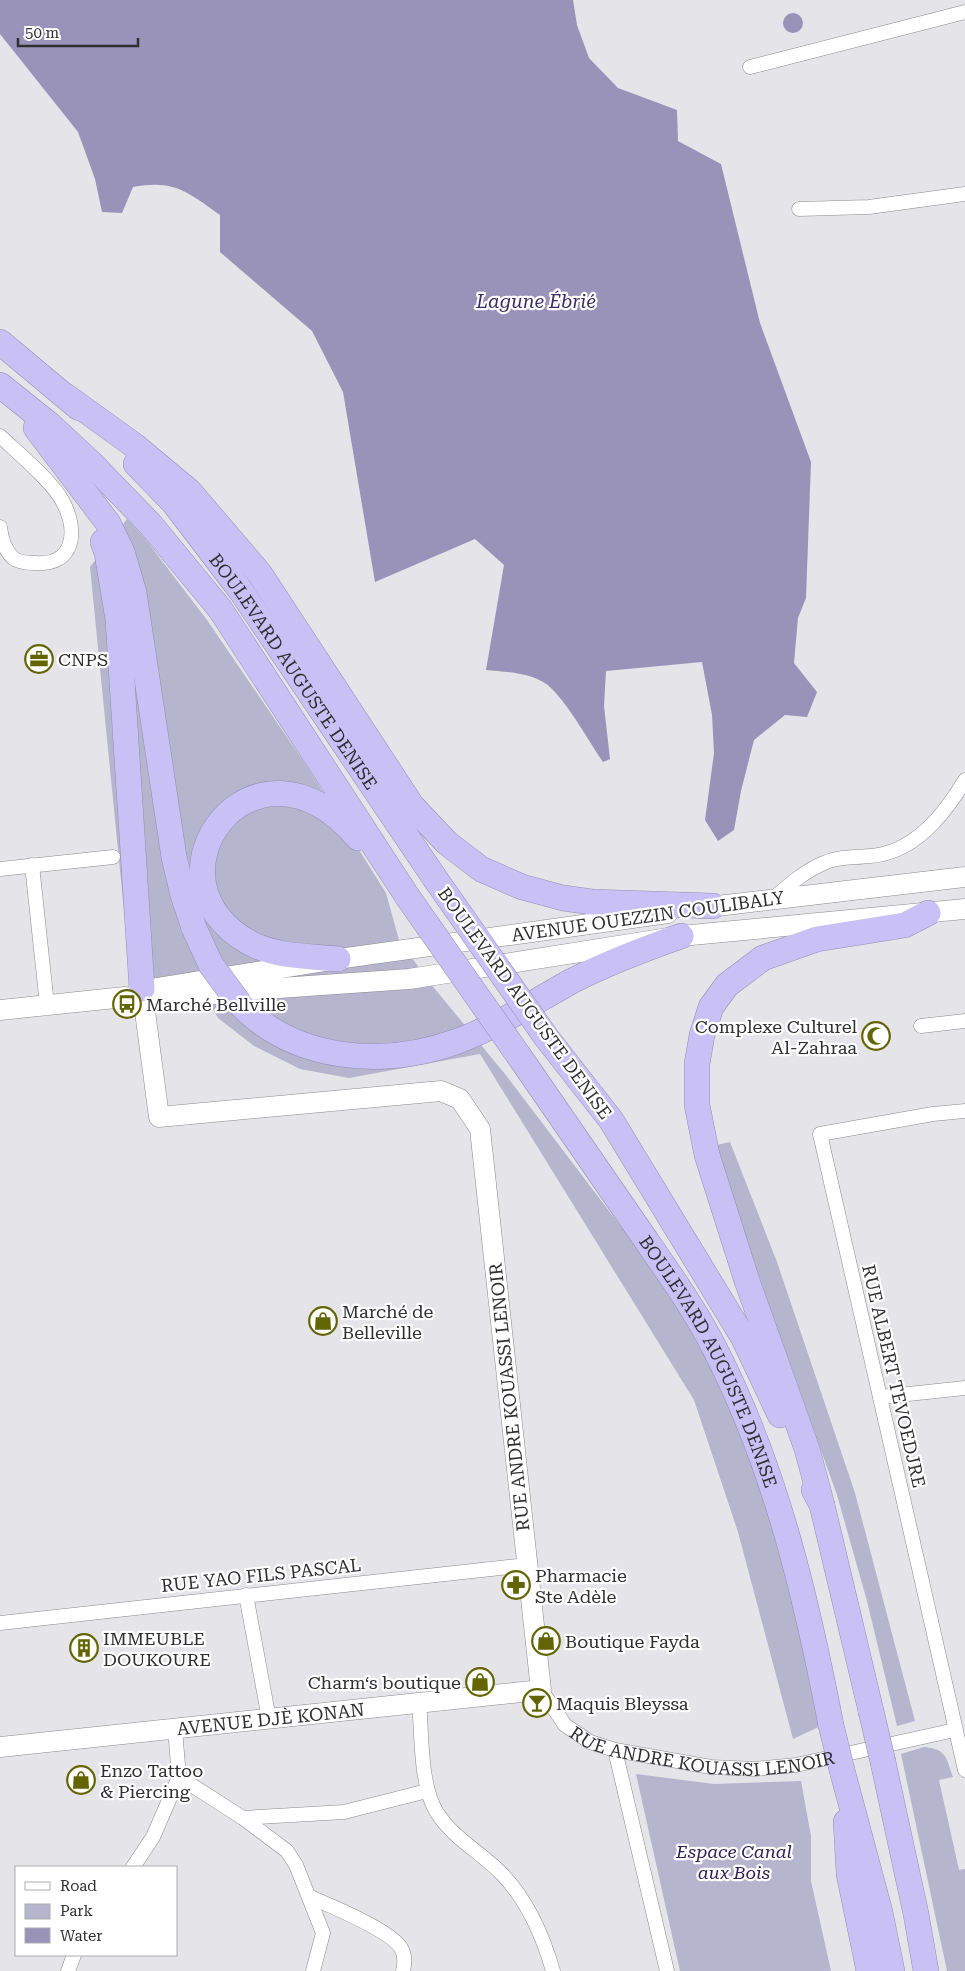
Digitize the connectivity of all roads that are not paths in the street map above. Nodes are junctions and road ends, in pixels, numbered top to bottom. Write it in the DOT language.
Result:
graph roads {
  1 [pos="965,12"];
  2 [pos="750,67"];
  3 [pos="965,194"];
  4 [pos="799,209"];
  5 [pos="0,342"];
  6 [pos="6,391"];
  7 [pos="67,397"];
  8 [pos="0,436"];
  9 [pos="72,477"];
  10 [pos="0,527"];
  11 [pos="965,780"];
  12 [pos="114,856"];
  13 [pos="32,865"];
  14 [pos="0,869"];
  15 [pos="965,877"];
  16 [pos="407,896"];
  17 [pos="774,898"];
  18 [pos="713,906"];
  19 [pos="965,909"];
  20 [pos="928,913"];
  21 [pos="681,936"];
  22 [pos="338,959"];
  23 [pos="137,996"];
  24 [pos="47,1005"];
  25 [pos="0,1010"];
  26 [pos="965,1021"];
  27 [pos="921,1026"];
  28 [pos="965,1111"];
  29 [pos="965,1388"];
  30 [pos="880,1397"];
  31 [pos="822,1505"];
  32 [pos="527,1565"];
  33 [pos="246,1595"];
  34 [pos="0,1623"];
  35 [pos="541,1690"];
  36 [pos="419,1702"];
  37 [pos="269,1719"];
  38 [pos="175,1729"];
  39 [pos="956,1730"];
  40 [pos="0,1747"];
  41 [pos="615,1750"];
  42 [pos="842,1770"];
  43 [pos="965,1770"];
  44 [pos="179,1777"];
  45 [pos="427,1791"];
  46 [pos="243,1818"];
  47 [pos="134,1866"];
  48 [pos="310,1897"];
  49 [pos="74,1956"];
  50 [pos="68,1971"];
  51 [pos="313,1971"];
  52 [pos="403,1971"];
  53 [pos="553,1971"];
  54 [pos="668,1971"];
  55 [pos="870,1971"];
  56 [pos="892,1971"];
  57 [pos="926,1971"];
  1 -- 2 [label="street"];
  3 -- 4 [label="street"];
  5 -- 7 [label="highway, BOULEVARD AUGUSTE DENISE"];
  6 -- 9 [label="highway"];
  6 -- 16 [label="highway, BOULEVARD AUGUSTE DENISE"];
  7 -- 18 [label="highway"];
  7 -- 31 [label="highway, BOULEVARD AUGUSTE DENISE, bridge"];
  8 -- 10 [label="street"];
  9 -- 21 [label="highway, bridge"];
  9 -- 23 [label="highway"];
  11 -- 17 [label="street"];
  12 -- 13 [label="street"];
  13 -- 14 [label="street"];
  13 -- 24 [label="street"];
  15 -- 17 [label="street, AVENUE OUEZZIN COULIBALY"];
  16 -- 22 [label="highway"];
  16 -- 42 [label="highway, BOULEVARD AUGUSTE DENISE, bridge"];
  17 -- 18 [label="street, AVENUE OUEZZIN COULIBALY"];
  18 -- 22 [label="street, AVENUE OUEZZIN COULIBALY"];
  19 -- 20 [label="street, AVENUE OUEZZIN COULIBALY"];
  20 -- 21 [label="street, AVENUE OUEZZIN COULIBALY"];
  20 -- 31 [label="highway"];
  21 -- 23 [label="street, AVENUE OUEZZIN COULIBALY"];
  22 -- 23 [label="street, AVENUE OUEZZIN COULIBALY"];
  23 -- 24 [label="street, AVENUE OUEZZIN COULIBALY"];
  23 -- 32 [label="street, RUE ANDRE KOUASSI LENOIR"];
  24 -- 25 [label="street, AVENUE OUEZZIN COULIBALY"];
  26 -- 27 [label="street"];
  28 -- 30 [label="street, RUE ALBERT TEVOEDJRE"];
  29 -- 30 [label="street"];
  30 -- 39 [label="street, RUE ALBERT TEVOEDJRE"];
  31 -- 57 [label="highway, BOULEVARD AUGUSTE DENISE, bridge"];
  32 -- 33 [label="street, RUE YAO FILS PASCAL"];
  32 -- 35 [label="street, RUE ANDRE KOUASSI LENOIR"];
  33 -- 34 [label="street, RUE YAO FILS PASCAL"];
  33 -- 37 [label="street"];
  35 -- 36 [label="street, AVENUE DJÈ KONAN"];
  35 -- 41 [label="street, RUE ANDRE KOUASSI LENOIR"];
  36 -- 37 [label="street, AVENUE DJÈ KONAN"];
  36 -- 45 [label="street"];
  37 -- 38 [label="street, AVENUE DJÈ KONAN"];
  38 -- 40 [label="street, AVENUE DJÈ KONAN"];
  38 -- 44 [label="street"];
  39 -- 41 [label="street, RUE ANDRE KOUASSI LENOIR"];
  39 -- 43 [label="street, RUE ALBERT TEVOEDJRE"];
  41 -- 54 [label="street"];
  42 -- 55 [label="highway, BOULEVARD AUGUSTE DENISE"];
  42 -- 56 [label="highway, BOULEVARD AUGUSTE DENISE"];
  44 -- 46 [label="street"];
  44 -- 47 [label="street"];
  45 -- 46 [label="street"];
  45 -- 53 [label="street"];
  46 -- 48 [label="street"];
  48 -- 51 [label="street"];
  48 -- 52 [label="street"];
  49 -- 50 [label="street"];
}
